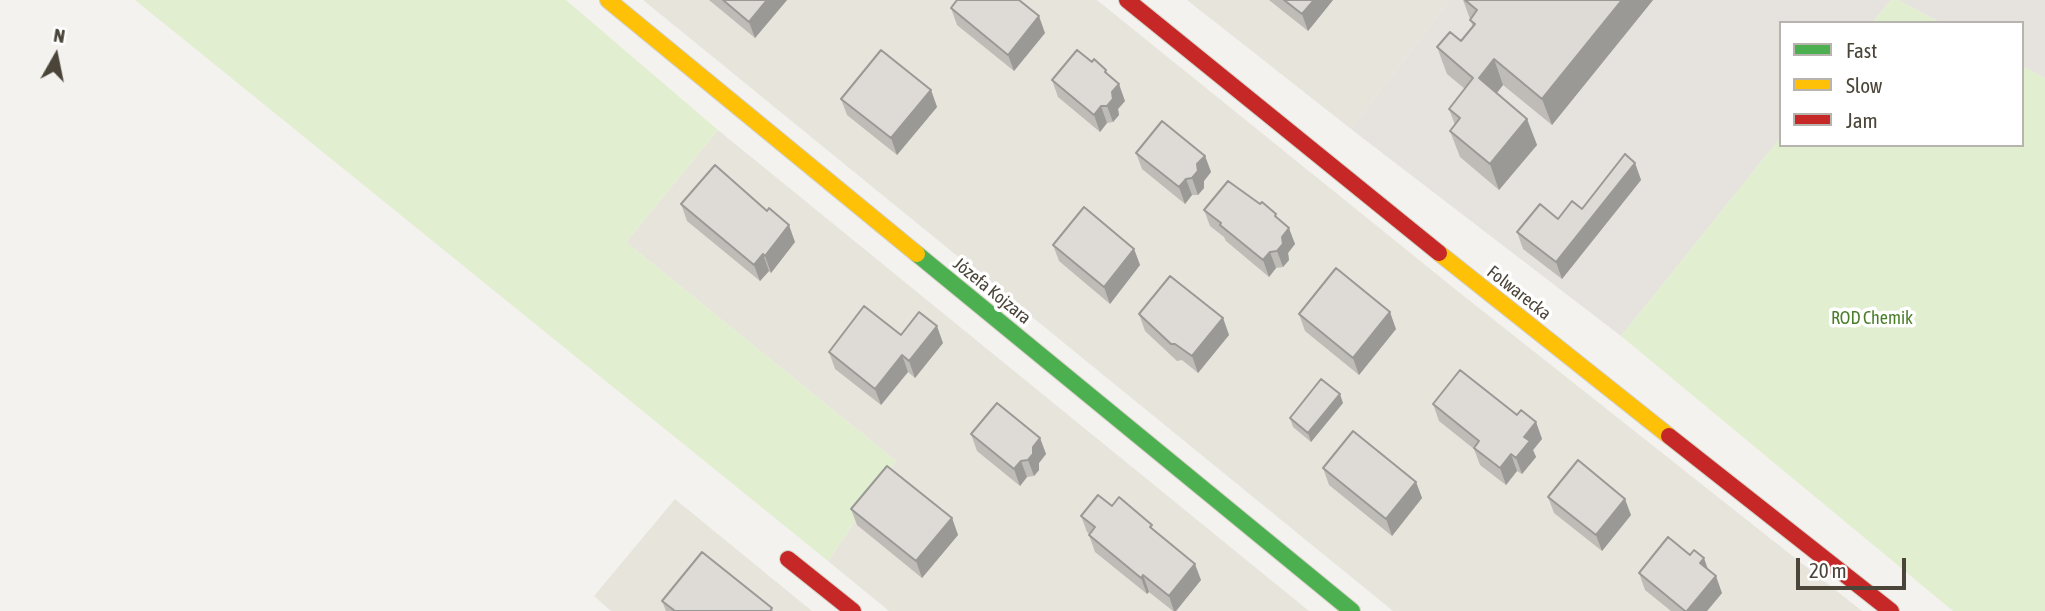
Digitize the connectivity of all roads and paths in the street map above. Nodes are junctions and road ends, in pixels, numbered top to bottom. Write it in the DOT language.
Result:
graph roads {
  1 [pos="608,0"];
  2 [pos="1127,0"];
  3 [pos="788,559"];
  4 [pos="853,611"];
  5 [pos="1352,611"];
  6 [pos="1891,611"];
  1 -- 5 [label="street, Józefa Kojzara"];
  2 -- 6 [label="street, Folwarecka"];
  3 -- 4 [label="street"];
}
